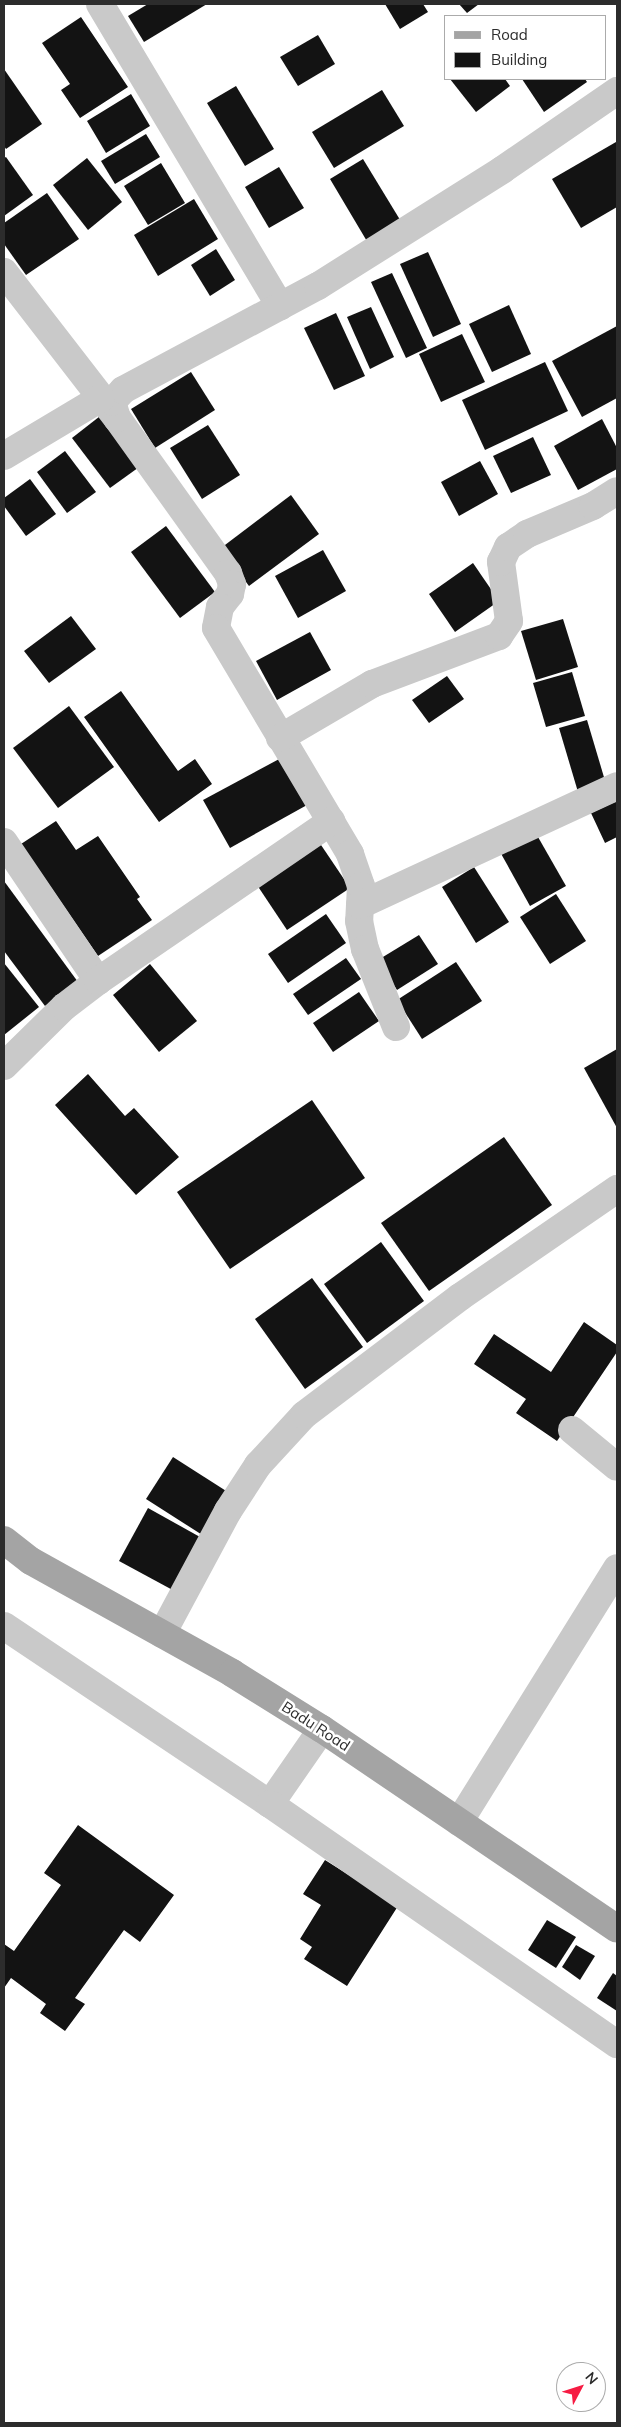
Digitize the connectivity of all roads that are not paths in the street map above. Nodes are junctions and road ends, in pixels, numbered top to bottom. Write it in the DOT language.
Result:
graph roads {
  1 [pos="100,4"];
  2 [pos="617,91"];
  3 [pos="4,272"];
  4 [pos="280,306"];
  5 [pos="110,408"];
  6 [pos="4,456"];
  7 [pos="617,491"];
  8 [pos="280,738"];
  9 [pos="617,786"];
  10 [pos="332,821"];
  11 [pos="4,842"];
  12 [pos="360,905"];
  13 [pos="98,982"];
  14 [pos="396,1027"];
  15 [pos="4,1066"];
  16 [pos="617,1189"];
  17 [pos="572,1430"];
  18 [pos="617,1467"];
  19 [pos="4,1540"];
  20 [pos="617,1568"];
  21 [pos="4,1626"];
  22 [pos="162,1634"];
  23 [pos="322,1729"];
  24 [pos="270,1804"];
  25 [pos="459,1822"];
  26 [pos="617,1929"];
  27 [pos="617,2044"];
  1 -- 4 [label="street"];
  2 -- 4 [label="street"];
  3 -- 5 [label="street"];
  4 -- 5 [label="street"];
  5 -- 6 [label="street"];
  5 -- 8 [label="street"];
  7 -- 8 [label="street"];
  8 -- 10 [label="street"];
  9 -- 12 [label="street"];
  10 -- 12 [label="street"];
  10 -- 13 [label="street"];
  11 -- 13 [label="street"];
  12 -- 14 [label="street"];
  13 -- 15 [label="street"];
  16 -- 22 [label="street"];
  17 -- 18 [label="street"];
  19 -- 22 [label="main road, Badu Road"];
  20 -- 25 [label="street"];
  21 -- 24 [label="street"];
  22 -- 23 [label="main road, Badu Road"];
  23 -- 24 [label="street"];
  23 -- 25 [label="main road, Badu Road"];
  24 -- 27 [label="street"];
  25 -- 26 [label="main road, Badu Road"];
}
